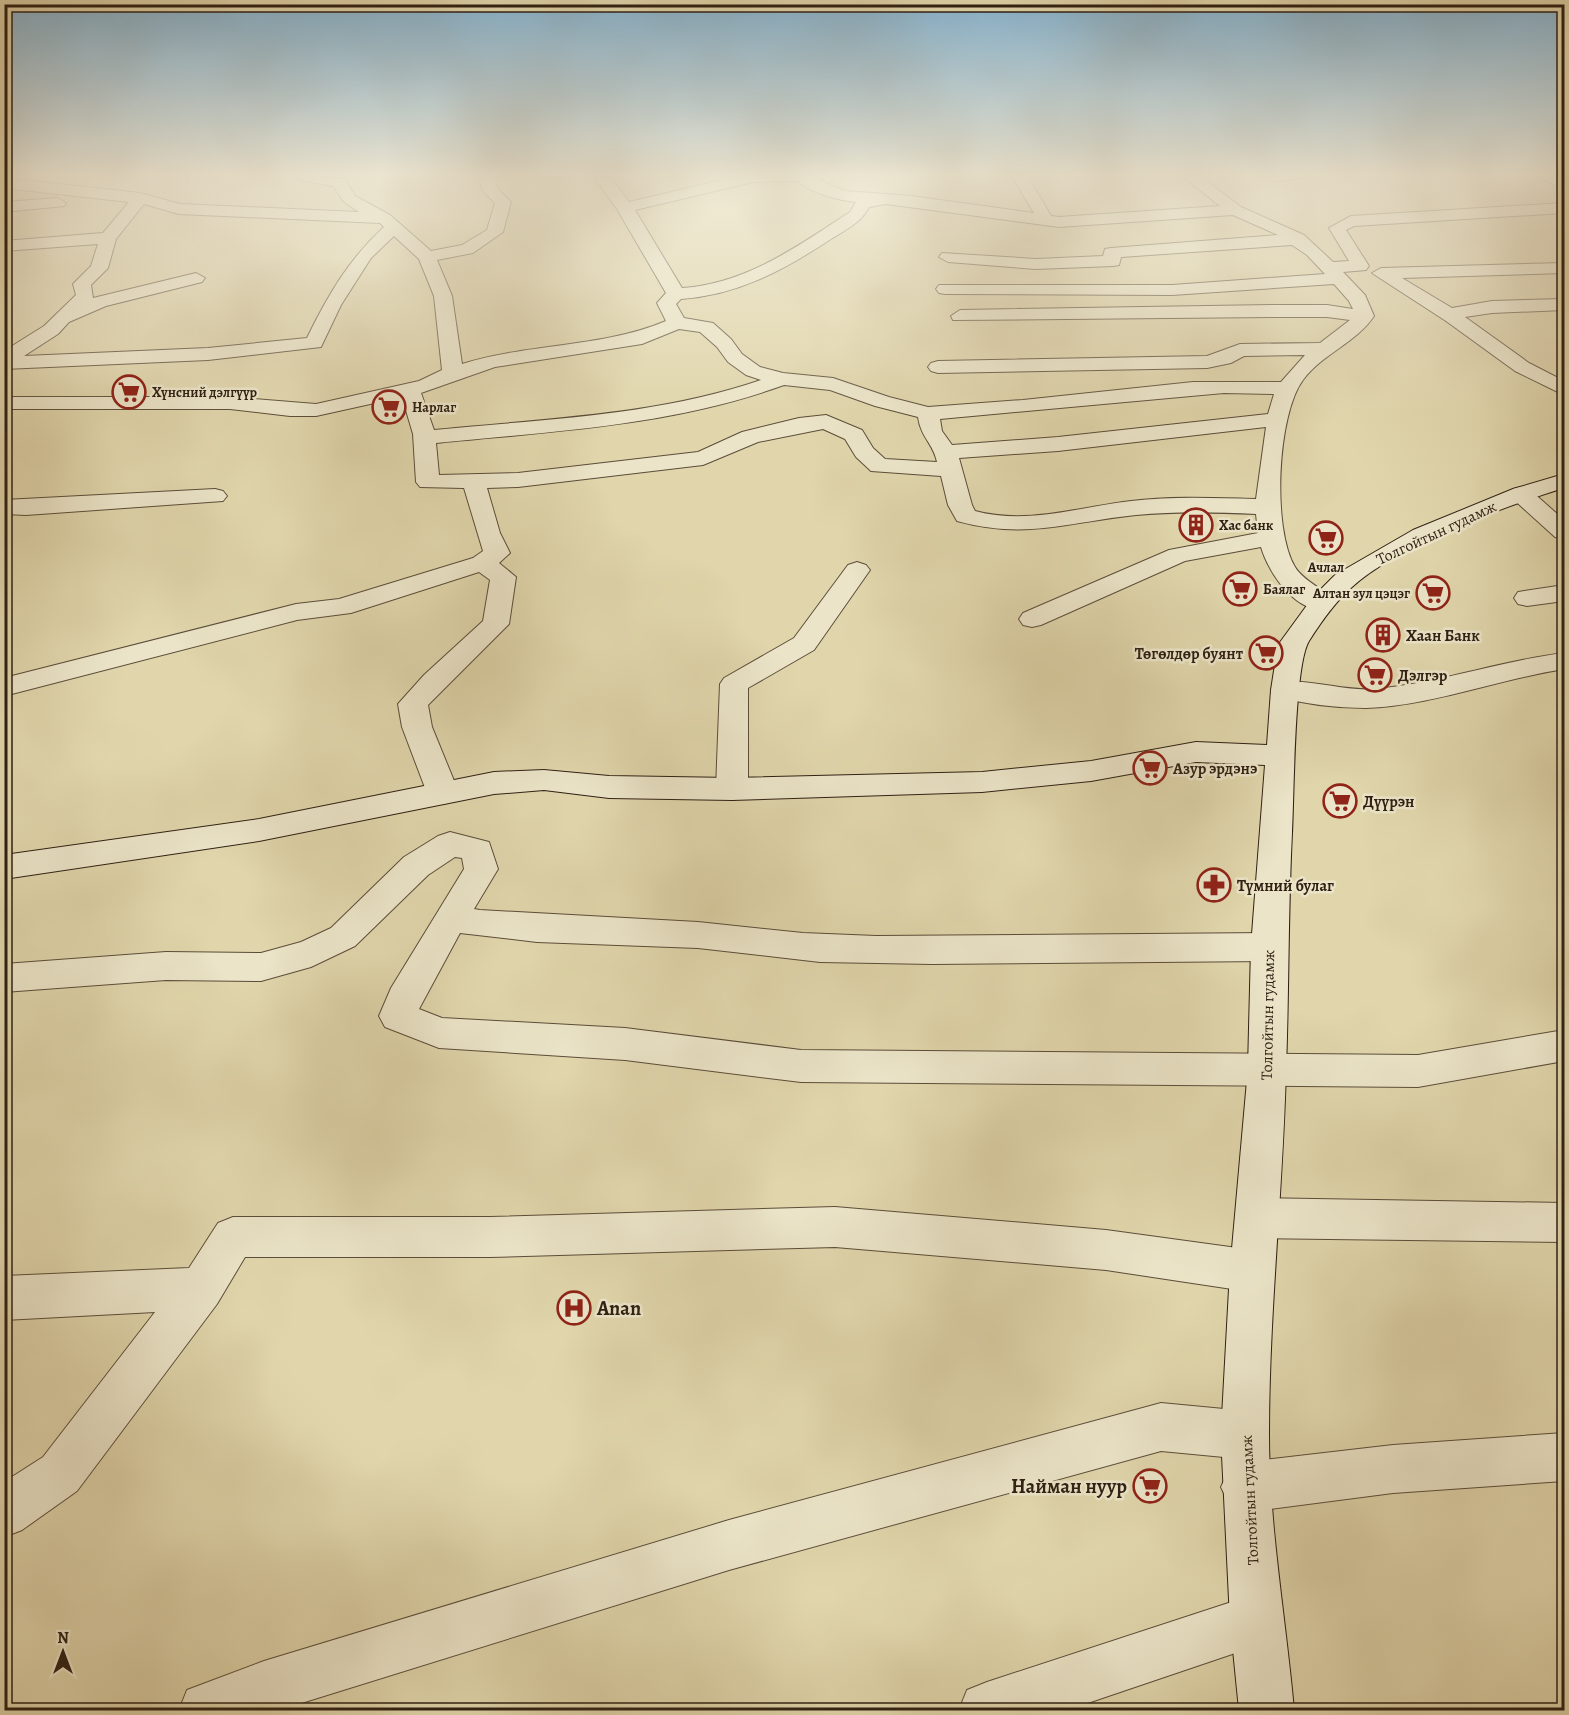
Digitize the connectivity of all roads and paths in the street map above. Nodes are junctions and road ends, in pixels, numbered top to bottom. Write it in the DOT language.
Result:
graph roads {
  1 [pos="103,255"];
  2 [pos="364,255"];
  3 [pos="437,255"];
  4 [pos="653,255"];
  5 [pos="790,255"];
  6 [pos="1112,255"];
  7 [pos="1316,255"];
  8 [pos="1353,255"];
  9 [pos="427,257"];
  10 [pos="948,257"];
  11 [pos="1360,266"];
  12 [pos="1564,268"];
  13 [pos="1336,273"];
  14 [pos="1383,274"];
  15 [pos="196,278"];
  16 [pos="945,289"];
  17 [pos="676,294"];
  18 [pos="1564,304"];
  19 [pos="960,316"];
  20 [pos="1365,316"];
  21 [pos="1453,317"];
  22 [pos="677,323"];
  23 [pos="51,330"];
  24 [pos="1322,350"];
  25 [pos="4,362"];
  26 [pos="938,367"];
  27 [pos="453,373"];
  28 [pos="782,379"];
  29 [pos="408,389"];
  30 [pos="1287,389"];
  31 [pos="1564,389"];
  32 [pos="4,403"];
  33 [pos="928,413"];
  34 [pos="1279,419"];
  35 [pos="425,438"];
  36 [pos="948,461"];
  37 [pos="473,480"];
  38 [pos="1564,481"];
  39 [pos="1521,494"];
  40 [pos="215,496"];
  41 [pos="4,507"];
  42 [pos="1267,507"];
  43 [pos="1564,532"];
  44 [pos="1270,538"];
  45 [pos="482,563"];
  46 [pos="857,570"];
  47 [pos="1564,593"];
  48 [pos="1527,598"];
  49 [pos="1322,603"];
  50 [pos="1032,620"];
  51 [pos="1564,661"];
  52 [pos="4,687"];
  53 [pos="1285,690"];
  54 [pos="1280,757"];
  55 [pos="732,789"];
  56 [pos="443,793"];
  57 [pos="4,867"];
  58 [pos="450,919"];
  59 [pos="1269,947"];
  60 [pos="4,978"];
  61 [pos="1564,1046"];
  62 [pos="1267,1069"];
  63 [pos="1257,1218"];
  64 [pos="1564,1223"];
  65 [pos="1252,1271"];
  66 [pos="201,1289"];
  67 [pos="4,1298"];
  68 [pos="1245,1435"];
  69 [pos="1564,1457"];
  70 [pos="1246,1488"];
  71 [pos="4,1512"];
  72 [pos="1256,1620"];
  73 [pos="207,1710"];
  74 [pos="987,1710"];
  75 [pos="1267,1710"];
  1 -- 23 [label="street"];
  2 -- 25 [label="street"];
  3 -- 9 [label="street"];
  4 -- 17 [label="street"];
  5 -- 17 [label="street"];
  6 -- 10 [label="street"];
  7 -- 13 [label="street"];
  8 -- 11 [label="street"];
  9 -- 27 [label="street"];
  11 -- 13 [label="street"];
  11 -- 14 [label="street"];
  12 -- 14 [label="street"];
  13 -- 16 [label="street"];
  13 -- 20 [label="street"];
  14 -- 21 [label="street"];
  15 -- 23 [label="street"];
  17 -- 22 [label="street"];
  18 -- 21 [label="street"];
  19 -- 20 [label="street"];
  20 -- 24 [label="street"];
  21 -- 31 [label="street"];
  22 -- 27 [label="street"];
  22 -- 28 [label="street"];
  23 -- 25 [label="street"];
  24 -- 26 [label="street"];
  24 -- 30 [label="street"];
  27 -- 29 [label="street"];
  28 -- 33 [label="street"];
  28 -- 35 [label="street"];
  29 -- 32 [label="street"];
  29 -- 35 [label="street"];
  30 -- 33 [label="street"];
  30 -- 34 [label="street"];
  33 -- 36 [label="street"];
  34 -- 36 [label="street"];
  34 -- 42 [label="street"];
  35 -- 37 [label="street"];
  36 -- 37 [label="street"];
  36 -- 42 [label="street"];
  37 -- 45 [label="street"];
  38 -- 39 [label="street, Толгойтын гудамж"];
  39 -- 43 [label="street"];
  39 -- 49 [label="street, Толгойтын гудамж"];
  40 -- 41 [label="street"];
  42 -- 44 [label="street"];
  44 -- 49 [label="street"];
  44 -- 50 [label="street"];
  45 -- 52 [label="street"];
  45 -- 56 [label="street"];
  46 -- 55 [label="street"];
  47 -- 48 [label="street"];
  49 -- 53 [label="street, Толгойтын гудамж"];
  51 -- 53 [label="street"];
  53 -- 54 [label="street, Толгойтын гудамж"];
  54 -- 55 [label="street"];
  54 -- 59 [label="street, Толгойтын гудамж"];
  55 -- 56 [label="street"];
  56 -- 57 [label="street"];
  58 -- 59 [label="street"];
  58 -- 60 [label="street"];
  58 -- 62 [label="street"];
  59 -- 62 [label="street, Толгойтын гудамж"];
  61 -- 62 [label="street"];
  62 -- 63 [label="street, Толгойтын гудамж"];
  63 -- 64 [label="street"];
  63 -- 65 [label="street, Толгойтын гудамж"];
  65 -- 66 [label="street"];
  65 -- 68 [label="street, Толгойтын гудамж"];
  66 -- 67 [label="street"];
  66 -- 71 [label="street"];
  68 -- 70 [label="street, Толгойтын гудамж"];
  68 -- 73 [label="street"];
  69 -- 70 [label="street"];
  70 -- 72 [label="street, Толгойтын гудамж"];
  72 -- 74 [label="street"];
  72 -- 75 [label="street, Толгойтын гудамж"];
}
